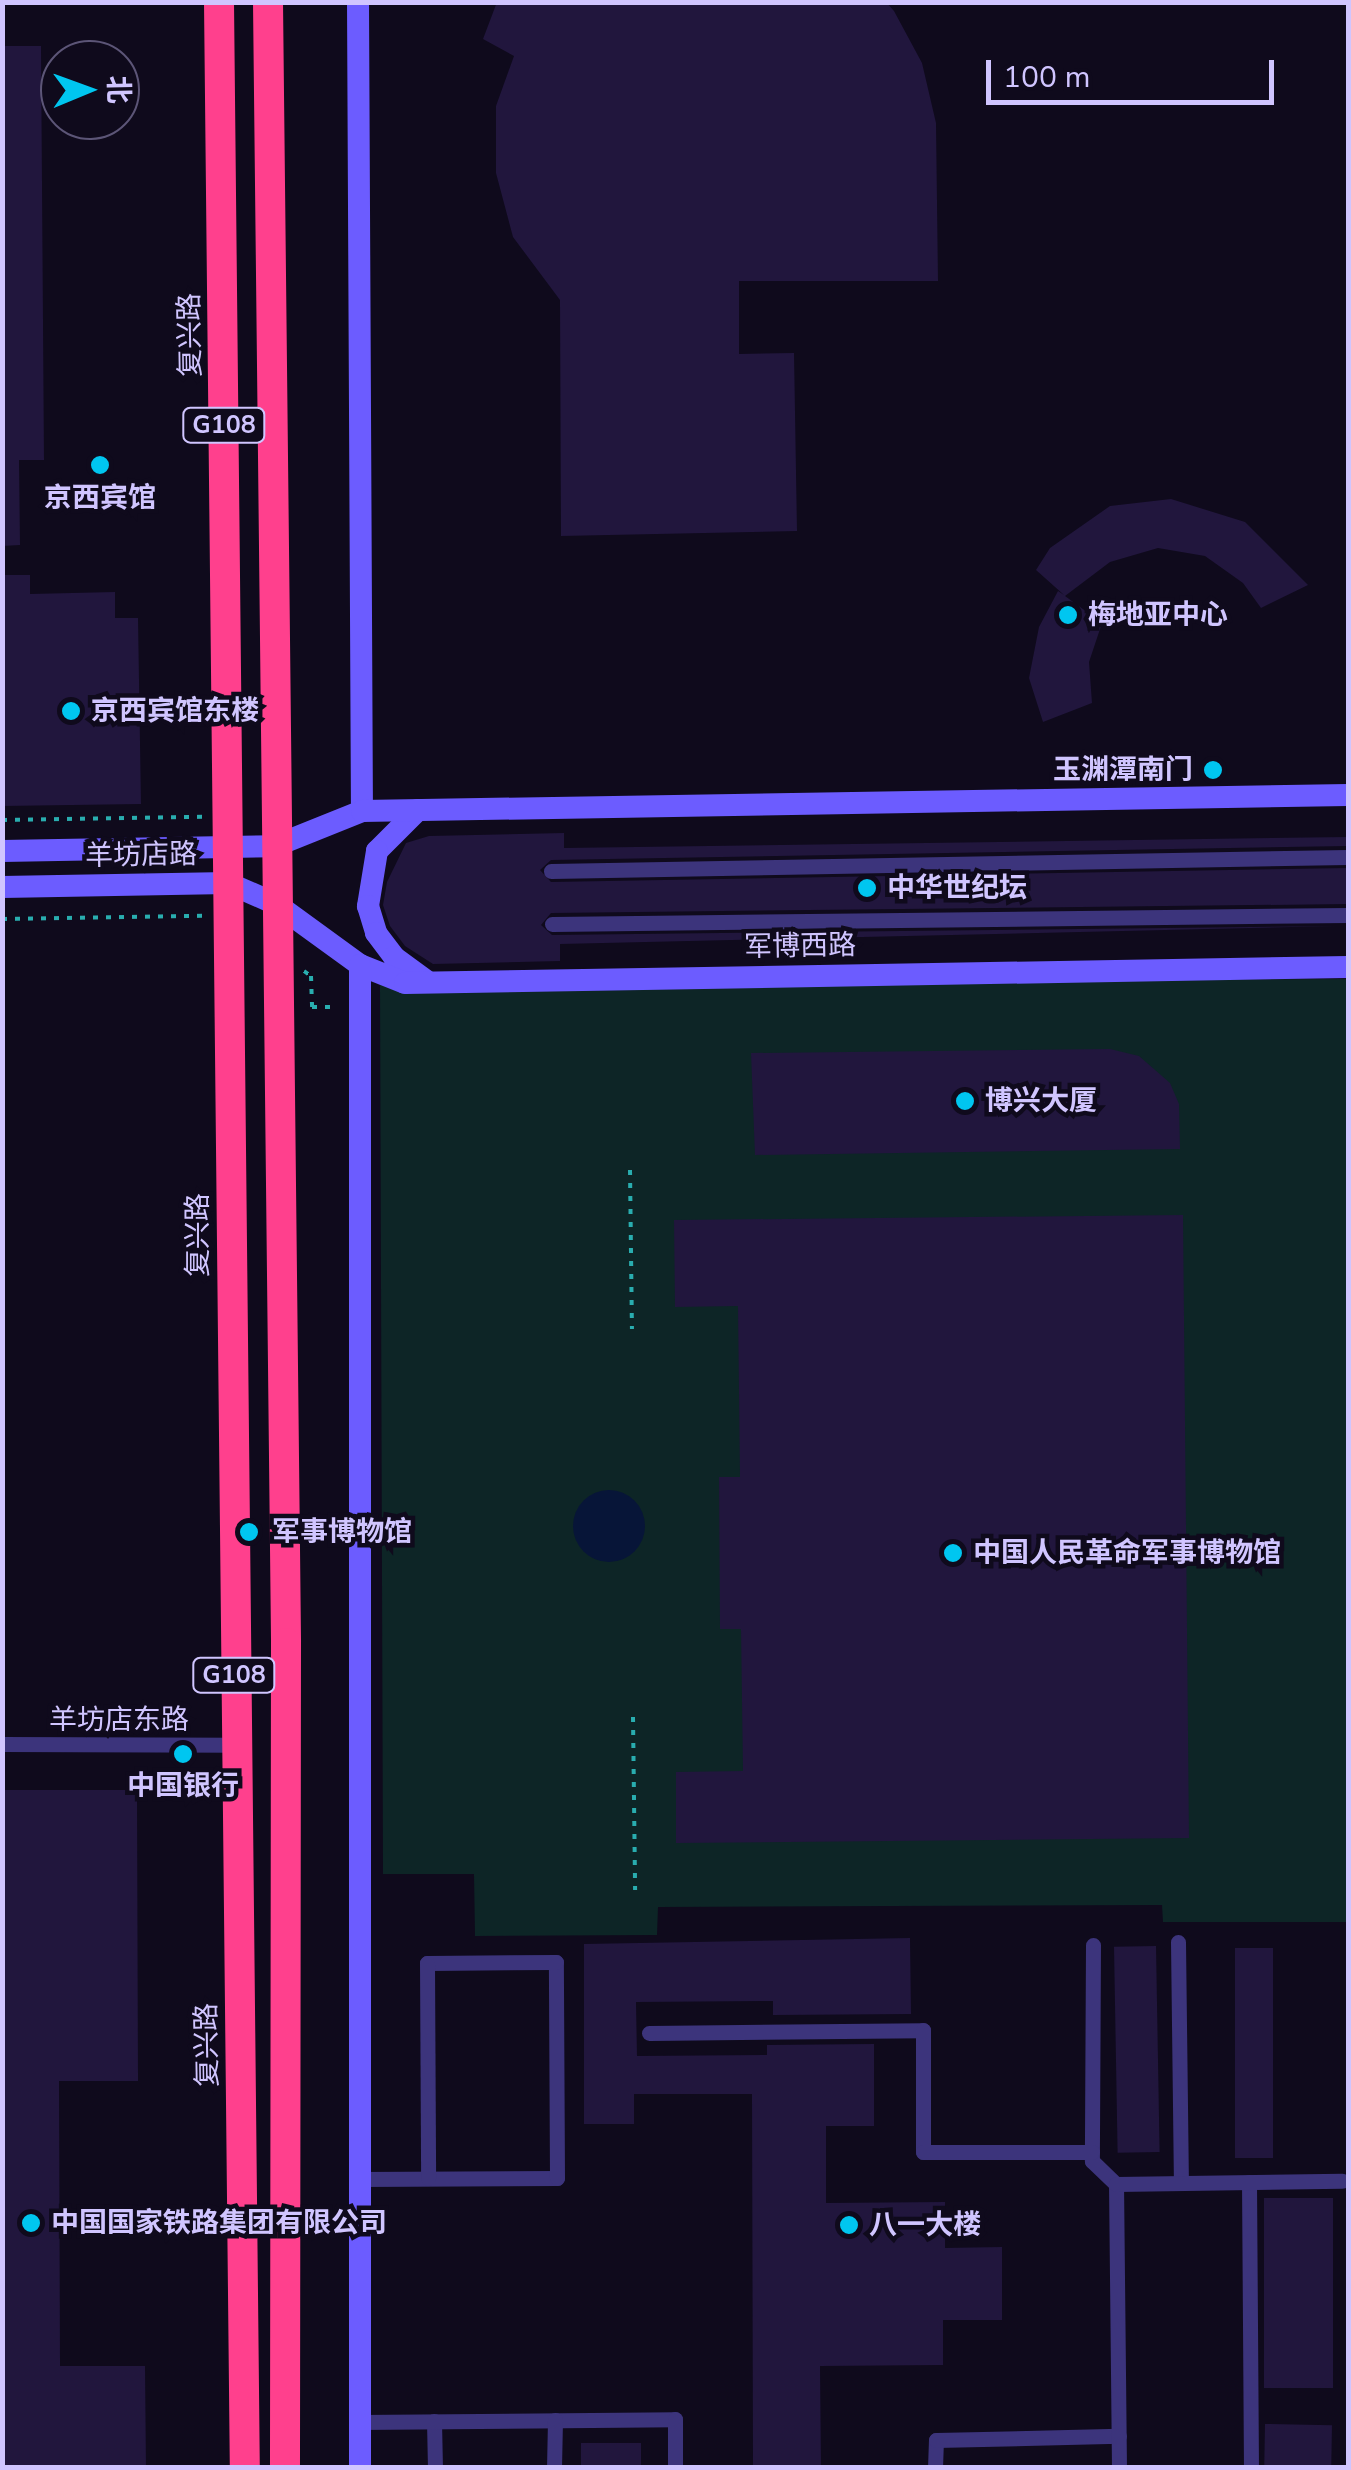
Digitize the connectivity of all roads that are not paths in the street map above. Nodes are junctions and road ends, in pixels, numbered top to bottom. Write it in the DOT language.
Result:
graph roads {
  1 [pos="220,2"];
  2 [pos="268,2"];
  3 [pos="358,2"];
  4 [pos="1348,795"];
  5 [pos="418,810"];
  6 [pos="362,811"];
  7 [pos="228,832"];
  8 [pos="275,846"];
  9 [pos="2,851"];
  10 [pos="1348,857"];
  11 [pos="552,870"];
  12 [pos="228,883"];
  13 [pos="2,887"];
  14 [pos="276,904"];
  15 [pos="1348,915"];
  16 [pos="552,924"];
  17 [pos="360,965"];
  18 [pos="1348,967"];
  19 [pos="428,982"];
  20 [pos="2,1744"];
  21 [pos="235,1745"];
  22 [pos="1178,1942"];
  23 [pos="1094,1945"];
  24 [pos="649,2033"];
  25 [pos="1092,2152"];
  26 [pos="428,2178"];
  27 [pos="359,2180"];
  28 [pos="1342,2181"];
  29 [pos="1249,2182"];
  30 [pos="1181,2183"];
  31 [pos="1116,2184"];
  32 [pos="554,2420"];
  33 [pos="434,2421"];
  34 [pos="359,2422"];
  35 [pos="1119,2436"];
  36 [pos="245,2468"];
  37 [pos="285,2468"];
  38 [pos="360,2468"];
  39 [pos="434,2468"];
  40 [pos="554,2468"];
  41 [pos="675,2468"];
  42 [pos="936,2468"];
  43 [pos="1119,2468"];
  44 [pos="1250,2468"];
  1 -- 7 [label="highway, 复兴路 / G108"];
  2 -- 8 [label="highway, G108"];
  3 -- 6 [label="street"];
  4 -- 5 [label="street"];
  5 -- 6 [label="street"];
  5 -- 19 [label="street"];
  6 -- 8 [label="street"];
  7 -- 8 [label="street, 羊坊店路"];
  7 -- 9 [label="street, 羊坊店路"];
  7 -- 12 [label="highway, 复兴路 / G108"];
  8 -- 14 [label="highway, G108"];
  10 -- 11 [label="street"];
  12 -- 13 [label="street, 羊坊店路"];
  12 -- 14 [label="street, 羊坊店路"];
  12 -- 21 [label="highway, 复兴路 / G108"];
  14 -- 17 [label="street, 军博西路"];
  14 -- 37 [label="highway, G108"];
  15 -- 16 [label="street"];
  17 -- 19 [label="street, 军博西路"];
  17 -- 27 [label="street"];
  18 -- 19 [label="street, 军博西路"];
  20 -- 21 [label="street, 羊坊店东路"];
  21 -- 36 [label="highway, 复兴路 / G108"];
  22 -- 30 [label="street"];
  23 -- 25 [label="street"];
  24 -- 25 [label="street"];
  25 -- 31 [label="street"];
  26 -- 26 [label="street"];
  26 -- 27 [label="street"];
  27 -- 34 [label="street"];
  28 -- 29 [label="street"];
  29 -- 30 [label="street"];
  29 -- 44 [label="street"];
  30 -- 31 [label="street"];
  31 -- 35 [label="street"];
  32 -- 33 [label="street"];
  32 -- 40 [label="street"];
  32 -- 41 [label="street"];
  33 -- 34 [label="street"];
  33 -- 39 [label="street"];
  34 -- 38 [label="street"];
  35 -- 42 [label="street"];
  35 -- 43 [label="street"];
}
